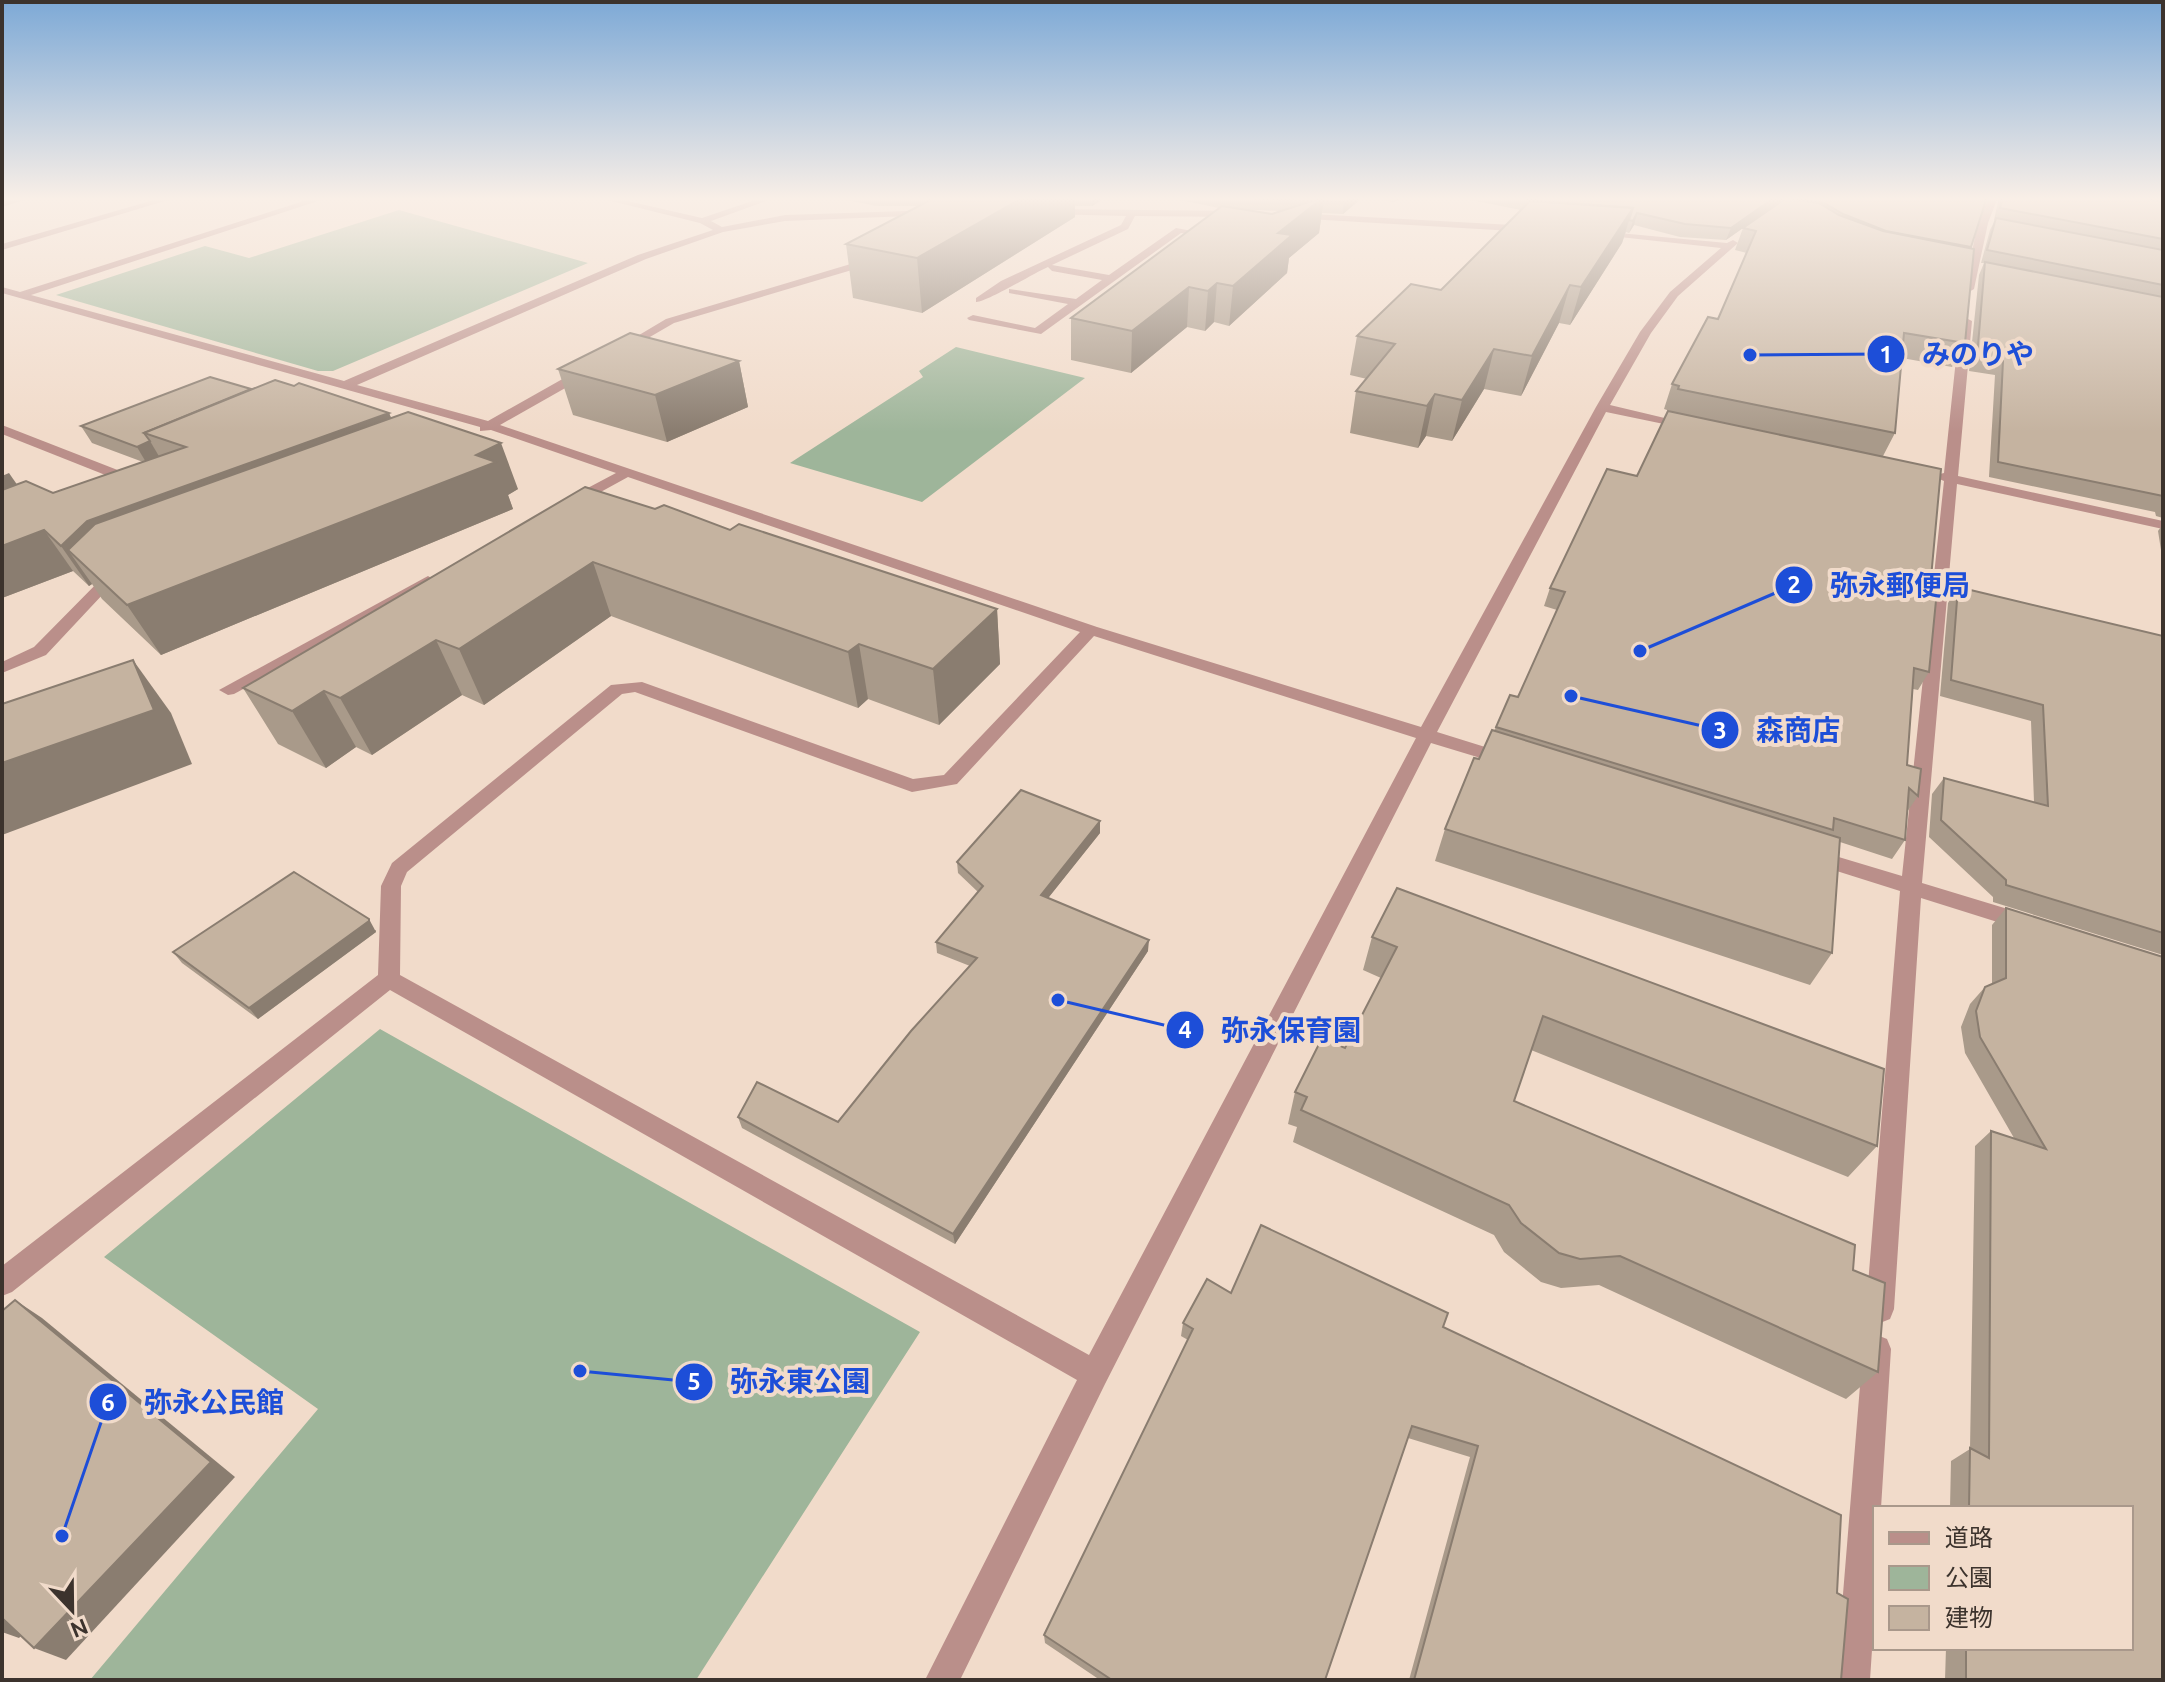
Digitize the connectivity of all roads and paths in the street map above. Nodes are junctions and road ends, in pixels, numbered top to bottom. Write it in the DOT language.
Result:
graph roads {
  1 [pos="80,275"];
  2 [pos="599,275"];
  3 [pos="823,275"];
  4 [pos="1021,275"];
  5 [pos="1093,275"];
  6 [pos="1117,275"];
  7 [pos="1695,275"];
  8 [pos="1971,275"];
  9 [pos="1112,279"];
  10 [pos="2,290"];
  11 [pos="1013,291"];
  12 [pos="19,295"];
  13 [pos="2,300"];
  14 [pos="980,300"];
  15 [pos="1078,303"];
  16 [pos="973,318"];
  17 [pos="615,353"];
  18 [pos="601,361"];
  19 [pos="339,388"];
  20 [pos="1602,407"];
  21 [pos="492,426"];
  22 [pos="1707,429"];
  23 [pos="3,430"];
  24 [pos="462,437"];
  25 [pos="627,472"];
  26 [pos="1919,472"];
  27 [pos="143,473"];
  28 [pos="128,479"];
  29 [pos="1949,479"];
  30 [pos="114,486"];
  31 [pos="558,510"];
  32 [pos="2163,525"];
  33 [pos="120,567"];
  34 [pos="448,570"];
  35 [pos="1091,630"];
  36 [pos="2,668"];
  37 [pos="228,690"];
  38 [pos="1426,735"];
  39 [pos="1517,764"];
  40 [pos="1790,849"];
  41 [pos="1911,887"];
  42 [pos="2045,929"];
  43 [pos="389,979"];
  44 [pos="2,1283"];
  45 [pos="1095,1374"];
  46 [pos="947,1678"];
  47 [pos="1853,1680"];
  1 -- 12 [label="street"];
  2 -- 19 [label="street"];
  3 -- 17 [label="street"];
  4 -- 14 [label="street"];
  5 -- 9 [label="street"];
  6 -- 9 [label="street"];
  7 -- 20 [label="street"];
  8 -- 29 [label="street"];
  9 -- 15 [label="street"];
  10 -- 12 [label="street"];
  11 -- 15 [label="street"];
  12 -- 13 [label="street"];
  12 -- 19 [label="street"];
  15 -- 16 [label="street"];
  18 -- 21 [label="street"];
  19 -- 21 [label="street"];
  20 -- 22 [label="street"];
  20 -- 38 [label="street"];
  21 -- 24 [label="street"];
  21 -- 25 [label="street"];
  23 -- 28 [label="street"];
  25 -- 31 [label="street"];
  25 -- 35 [label="street"];
  26 -- 29 [label="street"];
  27 -- 28 [label="street"];
  28 -- 30 [label="street"];
  29 -- 32 [label="street"];
  29 -- 41 [label="street"];
  33 -- 36 [label="street"];
  34 -- 37 [label="street"];
  35 -- 38 [label="street"];
  35 -- 43 [label="street"];
  38 -- 39 [label="street"];
  38 -- 45 [label="street"];
  40 -- 41 [label="street"];
  41 -- 42 [label="street"];
  41 -- 47 [label="street"];
  43 -- 44 [label="street"];
  43 -- 45 [label="street"];
  45 -- 46 [label="street"];
}
